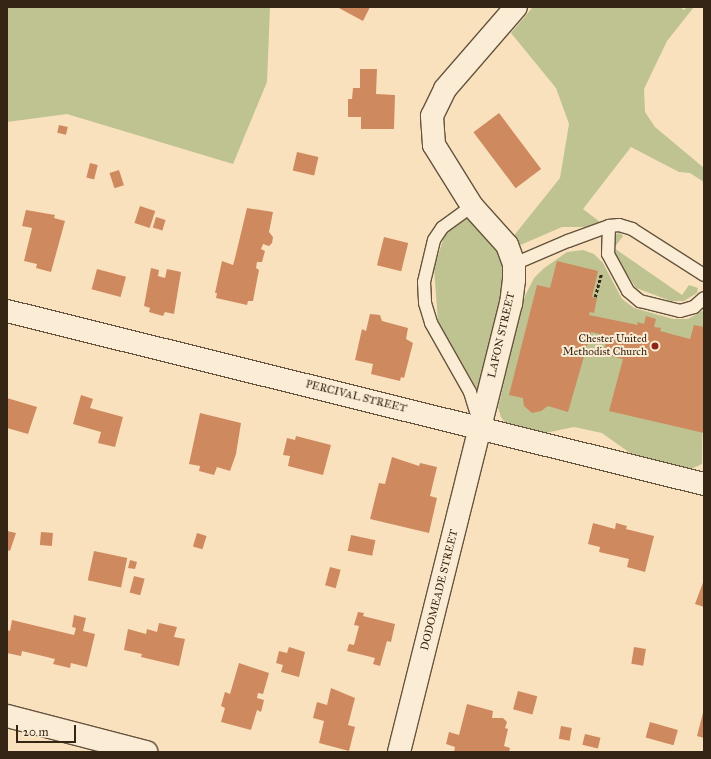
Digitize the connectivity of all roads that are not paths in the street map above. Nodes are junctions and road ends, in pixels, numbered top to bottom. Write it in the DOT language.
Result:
graph roads {
  1 [pos="516,7"];
  2 [pos="472,206"];
  3 [pos="609,226"];
  4 [pos="514,264"];
  5 [pos="704,275"];
  6 [pos="704,298"];
  7 [pos="7,311"];
  8 [pos="480,428"];
  9 [pos="703,483"];
  10 [pos="7,716"];
  11 [pos="146,752"];
  12 [pos="399,752"];
  1 -- 2 [label="street, LAFON STREET"];
  2 -- 4 [label="street, LAFON STREET"];
  2 -- 8 [label="lane"];
  3 -- 4 [label="lane"];
  3 -- 5 [label="lane"];
  3 -- 6 [label="lane"];
  4 -- 8 [label="street, LAFON STREET"];
  7 -- 8 [label="street, PERCIVAL STREET"];
  8 -- 9 [label="street, PERCIVAL STREET"];
  8 -- 12 [label="street, DODOMEADE STREET"];
  10 -- 11 [label="street"];
}
